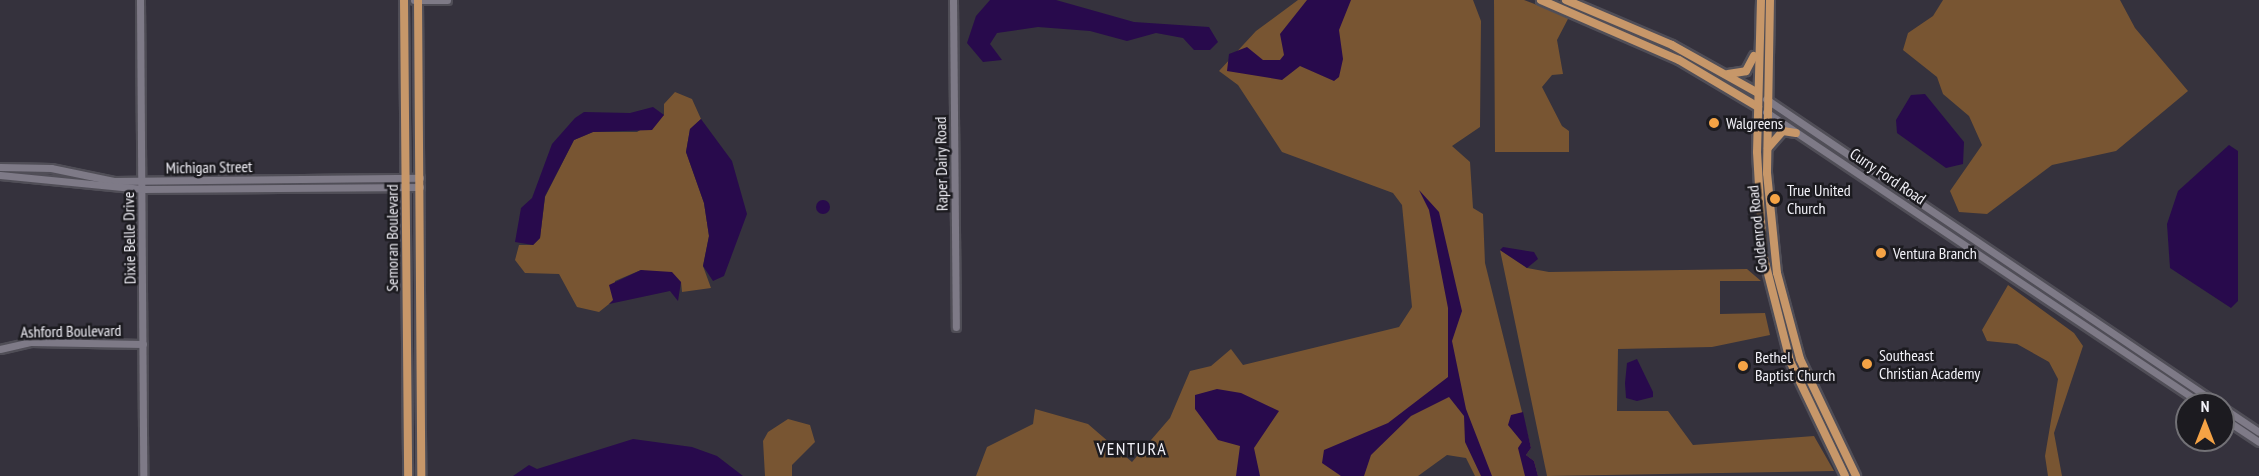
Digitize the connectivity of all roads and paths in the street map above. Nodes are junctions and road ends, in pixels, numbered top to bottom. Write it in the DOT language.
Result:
graph roads {
  1 [pos="140,0"];
  2 [pos="404,0"];
  3 [pos="417,0"];
  4 [pos="447,0"];
  5 [pos="953,0"];
  6 [pos="1541,0"];
  7 [pos="1557,0"];
  8 [pos="1566,0"];
  9 [pos="1761,0"];
  10 [pos="1770,0"];
  11 [pos="1612,19"];
  12 [pos="1757,49"];
  13 [pos="1728,74"];
  14 [pos="1757,92"];
  15 [pos="1766,99"];
  16 [pos="1757,106"];
  17 [pos="1766,112"];
  18 [pos="1796,133"];
  19 [pos="1767,151"];
  20 [pos="0,166"];
  21 [pos="0,175"];
  22 [pos="407,182"];
  23 [pos="420,182"];
  24 [pos="142,185"];
  25 [pos="1772,275"];
  26 [pos="956,327"];
  27 [pos="143,344"];
  28 [pos="0,349"];
  29 [pos="2184,392"];
  30 [pos="2200,392"];
  31 [pos="2235,416"];
  32 [pos="2235,426"];
  33 [pos="2259,432"];
  34 [pos="2259,442"];
  35 [pos="143,476"];
  36 [pos="408,476"];
  37 [pos="421,476"];
  38 [pos="1845,476"];
  39 [pos="1856,476"];
  1 -- 24 [label="street, Dixie Belle Drive"];
  2 -- 22 [label="main road, Semoran Boulevard"];
  3 -- 4 [label="street"];
  3 -- 23 [label="main road, Semoran Boulevard"];
  5 -- 26 [label="street, Raper Dairy Road"];
  6 -- 16 [label="main road, Curry Ford Road"];
  7 -- 11 [label="main road"];
  8 -- 11 [label="main road, Curry Ford Road"];
  9 -- 12 [label="main road, Goldenrod Road"];
  10 -- 15 [label="main road, Goldenrod Road"];
  11 -- 13 [label="main road, Curry Ford Road"];
  12 -- 13 [label="main road"];
  12 -- 14 [label="main road, Goldenrod Road"];
  13 -- 14 [label="main road, Curry Ford Road"];
  14 -- 15 [label="main road, Curry Ford Road"];
  14 -- 16 [label="main road, Goldenrod Road"];
  15 -- 17 [label="main road, Goldenrod Road"];
  15 -- 30 [label="street, Curry Ford Road"];
  16 -- 17 [label="main road, Curry Ford Road"];
  16 -- 25 [label="main road, Goldenrod Road"];
  17 -- 18 [label="street, Curry Ford Road"];
  17 -- 19 [label="main road, Goldenrod Road"];
  18 -- 19 [label="main road"];
  18 -- 29 [label="street, Curry Ford Road"];
  19 -- 25 [label="main road, Goldenrod Road"];
  20 -- 24 [label="street, Michigan Street"];
  21 -- 24 [label="street, Michigan Street"];
  22 -- 23 [label="street, Michigan Street"];
  22 -- 24 [label="street, Michigan Street"];
  22 -- 36 [label="main road, Semoran Boulevard"];
  23 -- 37 [label="main road, Semoran Boulevard"];
  24 -- 27 [label="street, Dixie Belle Drive"];
  25 -- 38 [label="main road, Goldenrod Road"];
  25 -- 39 [label="main road, Goldenrod Road"];
  27 -- 28 [label="street, Ashford Boulevard"];
  27 -- 35 [label="street, Dixie Belle Drive"];
  31 -- 33 [label="street"];
  32 -- 34 [label="street"];
}
